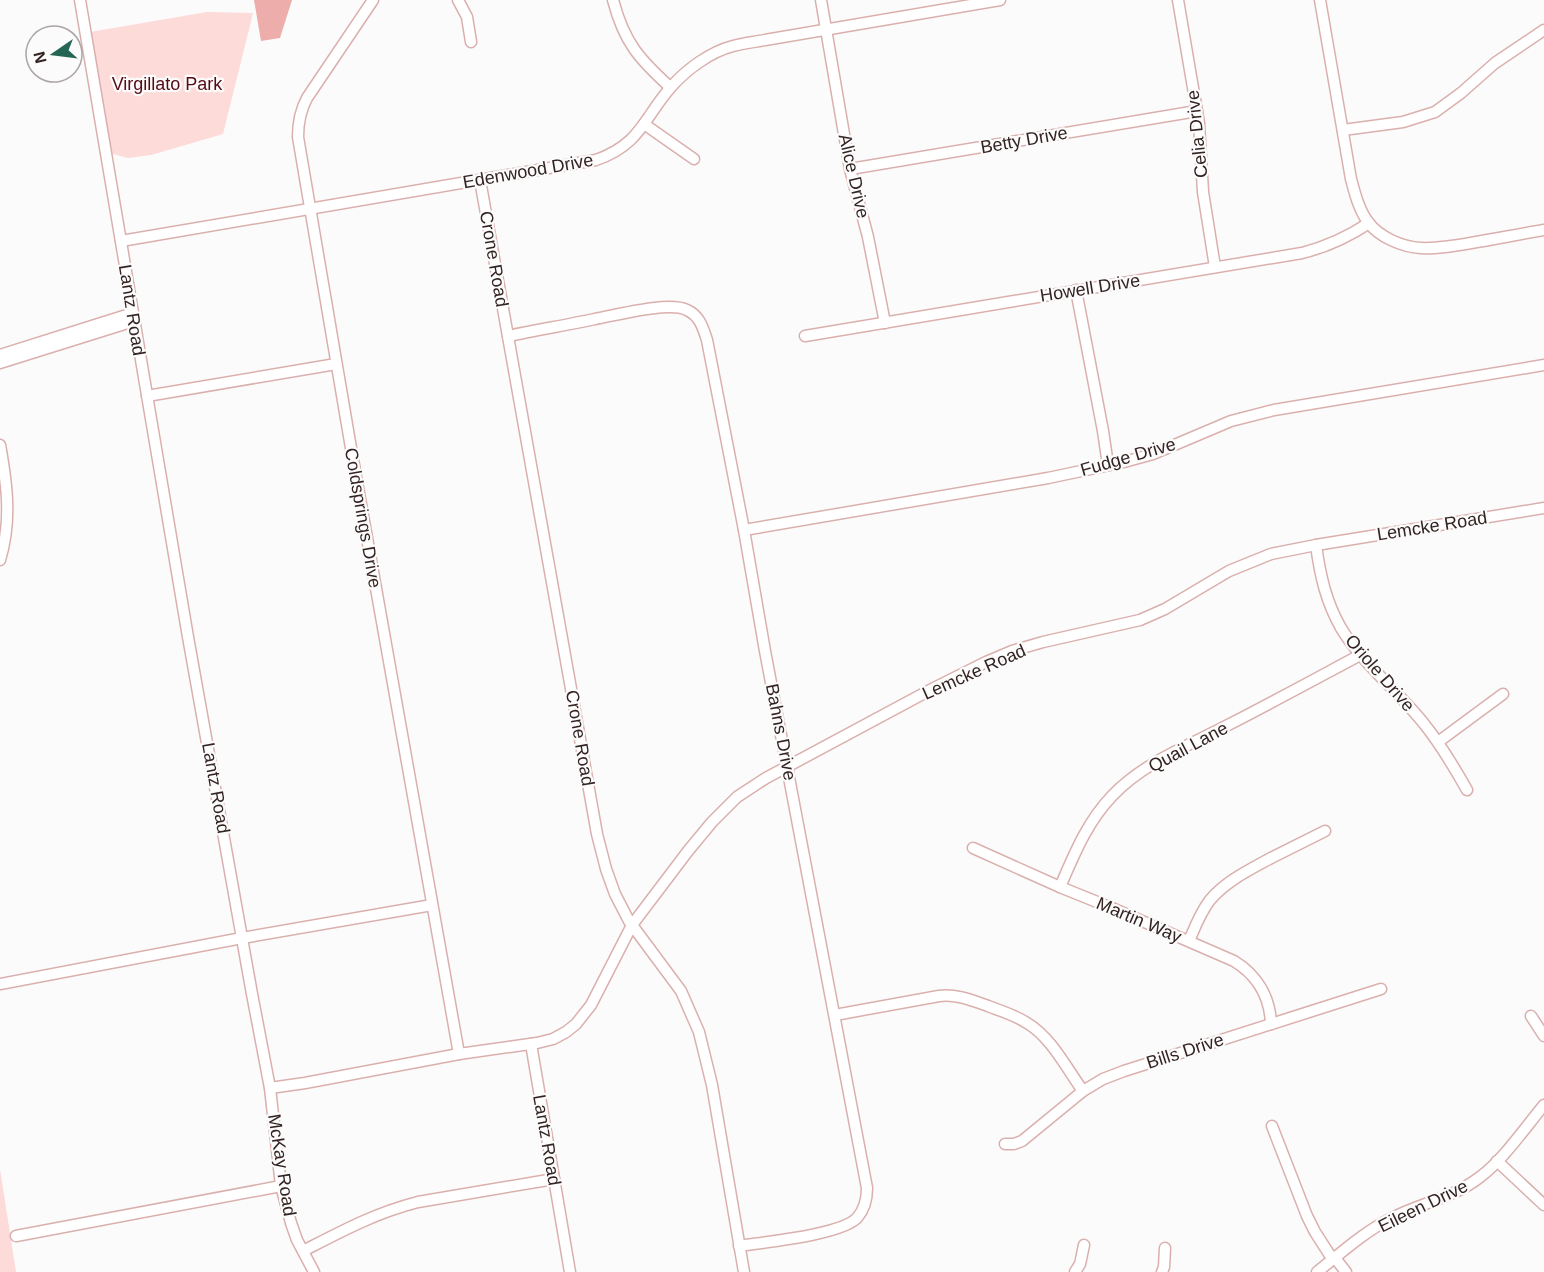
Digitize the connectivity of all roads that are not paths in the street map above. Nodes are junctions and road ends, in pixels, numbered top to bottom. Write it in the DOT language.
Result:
graph roads {
  1 [pos="80,0"];
  2 [pos="373,0"];
  3 [pos="458,0"];
  4 [pos="613,0"];
  5 [pos="821,0"];
  6 [pos="1000,0"];
  7 [pos="1178,0"];
  8 [pos="1320,0"];
  9 [pos="982,2"];
  10 [pos="826,29"];
  11 [pos="1544,30"];
  12 [pos="471,42"];
  13 [pos="670,87"];
  14 [pos="1197,111"];
  15 [pos="645,124"];
  16 [pos="1343,130"];
  17 [pos="694,159"];
  18 [pos="850,169"];
  19 [pos="480,180"];
  20 [pos="310,209"];
  21 [pos="1369,223"];
  22 [pos="1544,230"];
  23 [pos="121,241"];
  24 [pos="1215,267"];
  25 [pos="1076,290"];
  26 [pos="133,317"];
  27 [pos="885,323"];
  28 [pos="508,336"];
  29 [pos="805,336"];
  30 [pos="0,355"];
  31 [pos="0,363"];
  32 [pos="336,364"];
  33 [pos="1544,365"];
  34 [pos="147,396"];
  35 [pos="0,445"];
  36 [pos="1108,465"];
  37 [pos="1544,507"];
  38 [pos="744,530"];
  39 [pos="1316,545"];
  40 [pos="0,560"];
  41 [pos="1362,654"];
  42 [pos="1503,694"];
  43 [pos="1438,742"];
  44 [pos="788,767"];
  45 [pos="1467,790"];
  46 [pos="1325,831"];
  47 [pos="973,848"];
  48 [pos="1060,887"];
  49 [pos="432,905"];
  50 [pos="632,925"];
  51 [pos="242,938"];
  52 [pos="1189,941"];
  53 [pos="0,984"];
  54 [pos="1382,989"];
  55 [pos="835,1015"];
  56 [pos="1531,1016"];
  57 [pos="1271,1024"];
  58 [pos="1544,1036"];
  59 [pos="531,1044"];
  60 [pos="459,1054"];
  61 [pos="270,1088"];
  62 [pos="1083,1091"];
  63 [pos="1544,1105"];
  64 [pos="1272,1126"];
  65 [pos="1005,1144"];
  66 [pos="1497,1161"];
  67 [pos="554,1179"];
  68 [pos="281,1186"];
  69 [pos="1544,1205"];
  70 [pos="16,1236"];
  71 [pos="1084,1245"];
  72 [pos="739,1246"];
  73 [pos="1165,1248"];
  74 [pos="303,1251"];
  75 [pos="1334,1259"];
  76 [pos="314,1272"];
  77 [pos="570,1272"];
  78 [pos="744,1272"];
  79 [pos="1075,1272"];
  80 [pos="1162,1272"];
  81 [pos="1317,1272"];
  82 [pos="1346,1272"];
  1 -- 23 [label="street, Lantz Road"];
  2 -- 20 [label="street, Coldsprings Drive"];
  3 -- 12 [label="street"];
  4 -- 13 [label="street"];
  5 -- 10 [label="street, Alice Drive"];
  6 -- 9 [label="street, Edenwood Drive"];
  7 -- 14 [label="street, Celia Drive"];
  8 -- 16 [label="street"];
  9 -- 10 [label="street, Edenwood Drive"];
  10 -- 13 [label="street, Edenwood Drive"];
  10 -- 18 [label="street, Alice Drive"];
  11 -- 16 [label="street"];
  13 -- 15 [label="street, Edenwood Drive"];
  14 -- 18 [label="street, Betty Drive"];
  14 -- 24 [label="street, Celia Drive"];
  15 -- 17 [label="street"];
  15 -- 19 [label="street, Edenwood Drive"];
  16 -- 21 [label="street"];
  18 -- 27 [label="street, Alice Drive"];
  19 -- 20 [label="street, Edenwood Drive"];
  19 -- 28 [label="street, Crone Road"];
  20 -- 23 [label="street, Edenwood Drive"];
  20 -- 32 [label="street, Coldsprings Drive"];
  21 -- 22 [label="street"];
  21 -- 24 [label="street, Howell Drive"];
  23 -- 26 [label="street, Lantz Road"];
  24 -- 25 [label="street, Howell Drive"];
  25 -- 27 [label="street, Howell Drive"];
  25 -- 36 [label="street"];
  26 -- 30 [label="street"];
  26 -- 31 [label="street"];
  26 -- 34 [label="street, Lantz Road"];
  27 -- 29 [label="street, Howell Drive"];
  28 -- 38 [label="street, Bahns Drive"];
  28 -- 50 [label="street, Crone Road"];
  32 -- 34 [label="street"];
  32 -- 49 [label="street, Coldsprings Drive"];
  33 -- 36 [label="street, Fudge Drive"];
  34 -- 51 [label="street, Lantz Road"];
  35 -- 40 [label="street"];
  36 -- 38 [label="street, Fudge Drive"];
  37 -- 39 [label="street, Lemcke Road"];
  38 -- 44 [label="street, Bahns Drive"];
  39 -- 41 [label="street, Oriole Drive"];
  39 -- 44 [label="street, Lemcke Road"];
  41 -- 43 [label="street, Oriole Drive"];
  41 -- 48 [label="street, Quail Lane"];
  42 -- 43 [label="street"];
  43 -- 45 [label="street, Oriole Drive"];
  44 -- 50 [label="street, Lemcke Road"];
  44 -- 55 [label="street, Bahns Drive"];
  46 -- 52 [label="street"];
  47 -- 48 [label="street, Martin Way"];
  48 -- 52 [label="street, Martin Way"];
  49 -- 51 [label="street"];
  49 -- 60 [label="street, Coldsprings Drive"];
  50 -- 59 [label="street, Lemcke Road"];
  50 -- 72 [label="street, Crone Road"];
  51 -- 53 [label="street"];
  51 -- 61 [label="street, Lantz Road"];
  52 -- 57 [label="street, Martin Way"];
  54 -- 57 [label="street, Bills Drive"];
  55 -- 62 [label="street"];
  55 -- 72 [label="street, Bahns Drive"];
  56 -- 58 [label="street"];
  57 -- 62 [label="street, Bills Drive"];
  59 -- 60 [label="street"];
  59 -- 67 [label="street, Lantz Road"];
  60 -- 61 [label="street"];
  61 -- 68 [label="street, McKay Road"];
  62 -- 65 [label="street, Bills Drive"];
  63 -- 66 [label="street, Eileen Drive"];
  64 -- 75 [label="street"];
  66 -- 69 [label="street"];
  66 -- 75 [label="street, Eileen Drive"];
  67 -- 74 [label="street"];
  67 -- 77 [label="street, Lantz Road"];
  68 -- 70 [label="street"];
  68 -- 74 [label="street, McKay Road"];
  71 -- 79 [label="street"];
  72 -- 78 [label="street, Crone Road"];
  73 -- 80 [label="street"];
  74 -- 76 [label="street, McKay Road"];
  75 -- 81 [label="street, Eileen Drive"];
  75 -- 82 [label="street"];
}
